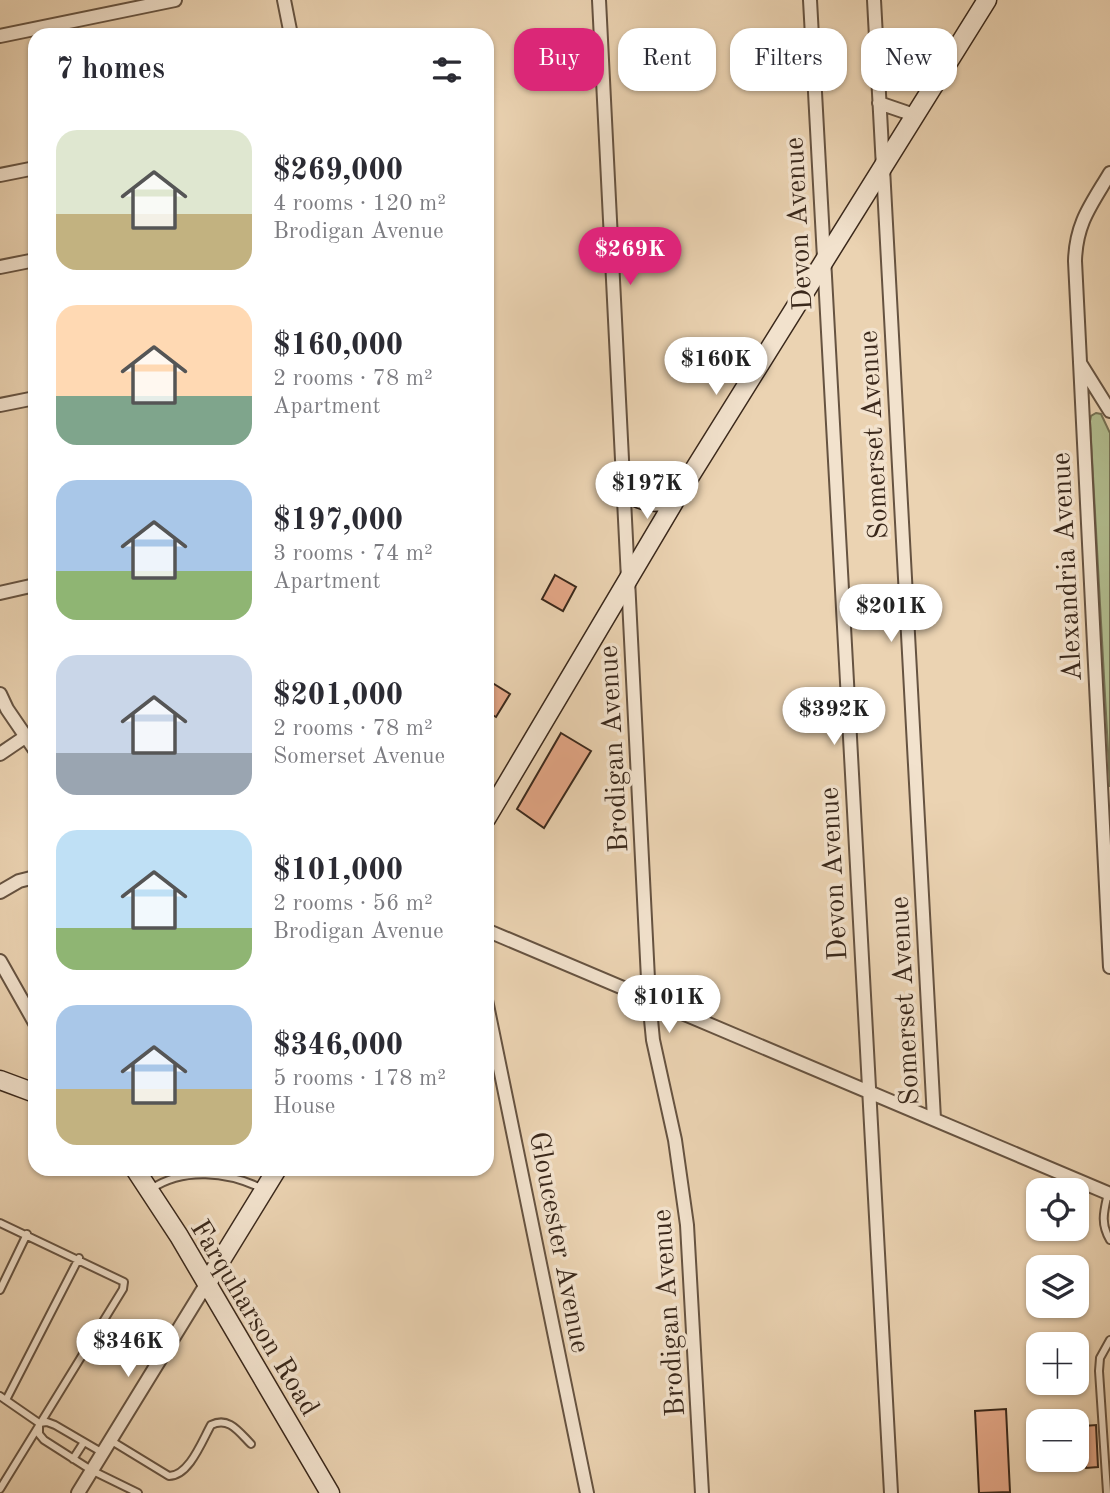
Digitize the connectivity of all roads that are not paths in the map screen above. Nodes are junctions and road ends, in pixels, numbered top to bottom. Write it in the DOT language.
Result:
graph roads {
  1 [pos="175,0"];
  2 [pos="284,0"];
  3 [pos="599,0"];
  4 [pos="810,0"];
  5 [pos="874,0"];
  6 [pos="987,0"];
  7 [pos="39,28"];
  8 [pos="290,28"];
  9 [pos="28,30"];
  10 [pos="0,36"];
  11 [pos="879,103"];
  12 [pos="914,115"];
  13 [pos="881,167"];
  14 [pos="28,169"];
  15 [pos="1110,173"];
  16 [pos="0,175"];
  17 [pos="824,258"];
  18 [pos="28,261"];
  19 [pos="0,267"];
  20 [pos="1079,362"];
  21 [pos="28,399"];
  22 [pos="0,405"];
  23 [pos="1110,411"];
  24 [pos="624,490"];
  25 [pos="677,497"];
  26 [pos="630,576"];
  27 [pos="28,587"];
  28 [pos="0,593"];
  29 [pos="0,694"];
  30 [pos="25,737"];
  31 [pos="28,741"];
  32 [pos="0,754"];
  33 [pos="510,776"];
  34 [pos="494,781"];
  35 [pos="494,805"];
  36 [pos="28,879"];
  37 [pos="0,892"];
  38 [pos="494,933"];
  39 [pos="0,961"];
  40 [pos="1110,967"];
  41 [pos="649,999"];
  42 [pos="28,1011"];
  43 [pos="494,1039"];
  44 [pos="0,1080"];
  45 [pos="28,1090"];
  46 [pos="869,1092"];
  47 [pos="934,1119"];
  48 [pos="140,1176"];
  49 [pos="189,1176"];
  50 [pos="228,1176"];
  51 [pos="273,1176"];
  52 [pos="265,1189"];
  53 [pos="150,1190"];
  54 [pos="1109,1192"];
  55 [pos="0,1223"];
  56 [pos="27,1234"];
  57 [pos="1110,1240"];
  58 [pos="79,1258"];
  59 [pos="207,1283"];
  60 [pos="0,1290"];
  61 [pos="1110,1340"];
  62 [pos="3,1398"];
  63 [pos="39,1423"];
  64 [pos="110,1440"];
  65 [pos="84,1442"];
  66 [pos="251,1444"];
  67 [pos="103,1453"];
  68 [pos="73,1459"];
  69 [pos="92,1470"];
  70 [pos="0,1489"];
  71 [pos="1107,1492"];
  72 [pos="78,1493"];
  73 [pos="138,1493"];
  74 [pos="330,1493"];
  75 [pos="587,1493"];
  76 [pos="702,1493"];
  77 [pos="891,1493"];
  1 -- 7 [label="street"];
  2 -- 8 [label="street"];
  3 -- 24 [label="street, Brodigan Avenue"];
  4 -- 17 [label="street, Devon Avenue"];
  5 -- 11 [label="street, Somerset Avenue"];
  6 -- 12 [label="street"];
  9 -- 10 [label="street"];
  11 -- 12 [label="street"];
  11 -- 13 [label="street, Somerset Avenue"];
  12 -- 13 [label="street"];
  13 -- 17 [label="street"];
  13 -- 47 [label="street, Somerset Avenue"];
  14 -- 16 [label="street"];
  15 -- 20 [label="street, Alexandria Avenue"];
  17 -- 25 [label="street"];
  17 -- 46 [label="street, Devon Avenue"];
  18 -- 19 [label="street"];
  20 -- 23 [label="street"];
  20 -- 40 [label="street, Alexandria Avenue"];
  21 -- 22 [label="street"];
  24 -- 25 [label="street"];
  24 -- 26 [label="street, Brodigan Avenue"];
  25 -- 26 [label="street"];
  26 -- 33 [label="street"];
  26 -- 41 [label="street, Brodigan Avenue"];
  27 -- 28 [label="street"];
  29 -- 30 [label="street"];
  30 -- 31 [label="street"];
  30 -- 32 [label="street"];
  33 -- 34 [label="street"];
  33 -- 35 [label="street"];
  36 -- 37 [label="street"];
  38 -- 41 [label="street"];
  39 -- 42 [label="street"];
  41 -- 46 [label="street"];
  41 -- 76 [label="street, Brodigan Avenue"];
  43 -- 75 [label="street, Gloucester Avenue"];
  44 -- 45 [label="street"];
  46 -- 47 [label="street"];
  46 -- 77 [label="street, Devon Avenue"];
  47 -- 54 [label="street"];
  48 -- 53 [label="street, Farquharson Road"];
  49 -- 53 [label="lane"];
  50 -- 52 [label="lane"];
  51 -- 52 [label="street"];
  52 -- 59 [label="street"];
  53 -- 59 [label="street, Farquharson Road"];
  54 -- 57 [label="lane"];
  55 -- 56 [label="lane"];
  56 -- 58 [label="lane"];
  56 -- 60 [label="lane"];
  58 -- 62 [label="lane"];
  58 -- 63 [label="lane"];
  59 -- 64 [label="street"];
  59 -- 74 [label="street, Farquharson Road"];
  61 -- 71 [label="lane"];
  62 -- 63 [label="lane"];
  63 -- 65 [label="lane"];
  63 -- 68 [label="lane"];
  63 -- 70 [label="lane"];
  64 -- 66 [label="lane"];
  64 -- 67 [label="street"];
  65 -- 67 [label="lane"];
  65 -- 68 [label="lane"];
  67 -- 69 [label="street"];
  68 -- 69 [label="lane"];
  69 -- 72 [label="street"];
  69 -- 73 [label="lane"];
}
